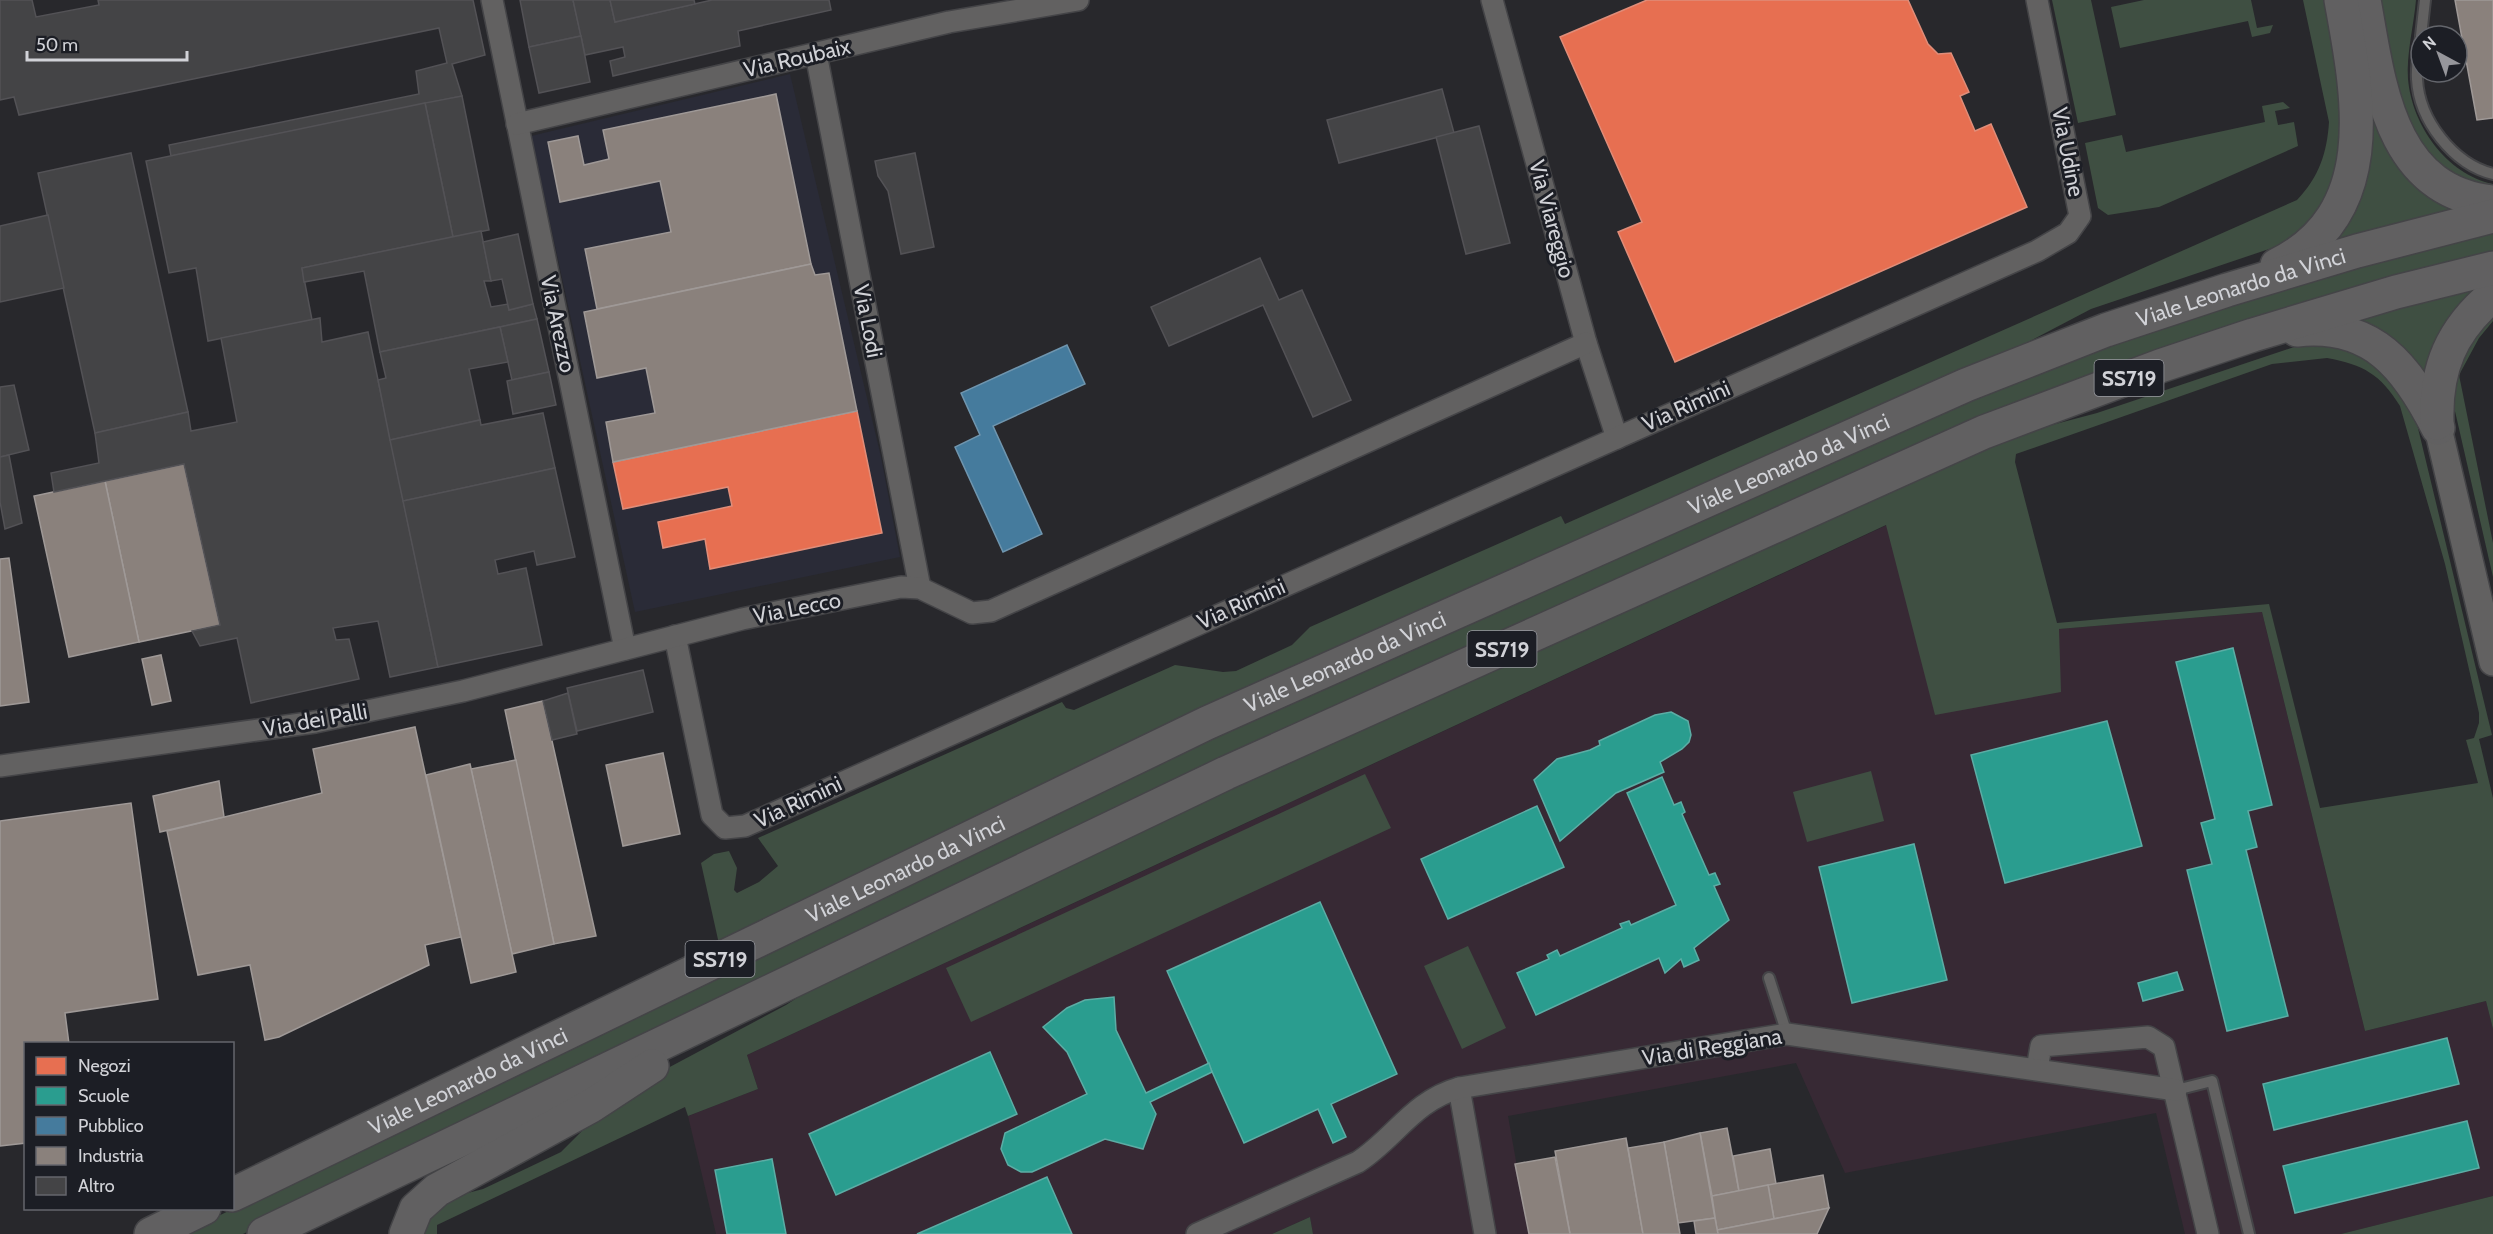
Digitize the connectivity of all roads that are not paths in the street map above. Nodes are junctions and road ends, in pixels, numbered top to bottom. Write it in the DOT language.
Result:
graph roads {
  1 [pos="492,0"];
  2 [pos="1078,0"];
  3 [pos="1492,0"];
  4 [pos="2037,0"];
  5 [pos="2341,0"];
  6 [pos="2364,0"];
  7 [pos="2425,0"];
  8 [pos="2422,24"];
  9 [pos="816,54"];
  10 [pos="2418,84"];
  11 [pos="517,124"];
  12 [pos="2493,174"];
  13 [pos="2493,202"];
  14 [pos="2493,216"];
  15 [pos="2493,268"];
  16 [pos="2227,290"];
  17 [pos="1941,293"];
  18 [pos="2493,295"];
  19 [pos="2253,335"];
  20 [pos="1586,343"];
  21 [pos="2438,428"];
  22 [pos="1617,438"];
  23 [pos="920,588"];
  24 [pos="675,636"];
  25 [pos="625,649"];
  26 [pos="2493,662"];
  27 [pos="0,766"];
  28 [pos="1769,978"];
  29 [pos="727,1012"];
  30 [pos="1787,1034"];
  31 [pos="2037,1069"];
  32 [pos="1459,1088"];
  33 [pos="2176,1090"];
  34 [pos="234,1194"];
  35 [pos="202,1210"];
  36 [pos="151,1234"];
  37 [pos="264,1234"];
  38 [pos="406,1234"];
  39 [pos="1197,1234"];
  40 [pos="1485,1234"];
  41 [pos="2208,1234"];
  42 [pos="2249,1234"];
  1 -- 11 [label="street, Via Arezzo"];
  2 -- 9 [label="street, Via Roubaix"];
  3 -- 20 [label="street, Via Viareggio"];
  4 -- 17 [label="street, Via Udine"];
  5 -- 16 [label="highway"];
  6 -- 13 [label="highway"];
  7 -- 8 [label="lane"];
  9 -- 11 [label="street, Via Roubaix"];
  9 -- 23 [label="street, Via Lodi"];
  10 -- 12 [label="lane"];
  11 -- 25 [label="street, Via Arezzo"];
  14 -- 16 [label="highway, Viale Leonardo da Vinci / SS719"];
  15 -- 19 [label="highway, SS719"];
  16 -- 34 [label="highway, Viale Leonardo da Vinci / SS719"];
  17 -- 22 [label="street, Via Rimini"];
  18 -- 21 [label="highway"];
  19 -- 21 [label="highway"];
  19 -- 29 [label="highway, SS719"];
  20 -- 22 [label="street, Via Viareggio"];
  20 -- 23 [label="street"];
  21 -- 26 [label="street"];
  22 -- 24 [label="street, Via Rimini"];
  23 -- 24 [label="street, Via Lecco"];
  24 -- 25 [label="street, Via Lecco"];
  25 -- 27 [label="street, Via dei Palli"];
  28 -- 30 [label="lane"];
  29 -- 37 [label="highway, SS719"];
  29 -- 38 [label="highway"];
  30 -- 31 [label="street, Via di Reggiana"];
  30 -- 32 [label="street, Via di Reggiana"];
  31 -- 33 [label="street, Via di Reggiana"];
  31 -- 33 [label="street"];
  32 -- 39 [label="street, Via di Reggiana"];
  32 -- 40 [label="street"];
  33 -- 41 [label="street"];
  33 -- 42 [label="lane"];
  35 -- 36 [label="highway"];
}
